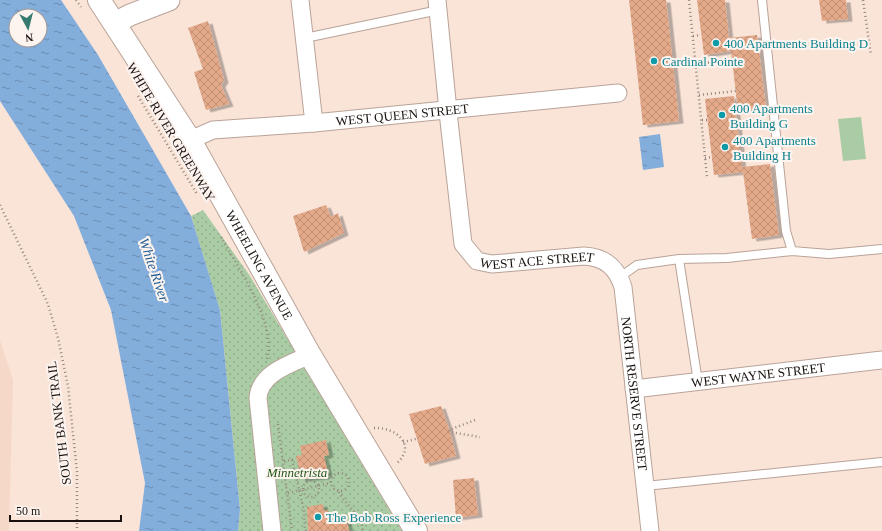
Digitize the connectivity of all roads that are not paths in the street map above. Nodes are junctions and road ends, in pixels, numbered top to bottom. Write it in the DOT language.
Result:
graph roads {
  1 [pos="169,0"];
  2 [pos="300,0"];
  3 [pos="762,0"];
  4 [pos="438,5"];
  5 [pos="92,6"];
  6 [pos="115,23"];
  7 [pos="305,38"];
  8 [pos="618,93"];
  9 [pos="448,109"];
  10 [pos="314,123"];
  11 [pos="190,140"];
  12 [pos="882,249"];
  13 [pos="792,251"];
  14 [pos="680,259"];
  15 [pos="607,262"];
  16 [pos="620,277"];
  17 [pos="310,354"];
  18 [pos="882,360"];
  19 [pos="698,382"];
  20 [pos="634,389"];
  21 [pos="882,462"];
  22 [pos="645,486"];
  23 [pos="272,531"];
  24 [pos="416,531"];
  25 [pos="650,531"];
  1 -- 6 [label="street"];
  2 -- 7 [label="street"];
  3 -- 13 [label="lane"];
  4 -- 7 [label="lane"];
  4 -- 9 [label="street"];
  5 -- 6 [label="main road, WHEELING AVENUE"];
  6 -- 11 [label="main road, WHEELING AVENUE"];
  7 -- 10 [label="street"];
  8 -- 9 [label="street, WEST QUEEN STREET"];
  9 -- 10 [label="street, WEST QUEEN STREET"];
  9 -- 15 [label="street, WEST ACE STREET"];
  10 -- 11 [label="street, WEST QUEEN STREET"];
  11 -- 17 [label="main road, WHEELING AVENUE"];
  12 -- 13 [label="lane"];
  13 -- 14 [label="lane"];
  14 -- 16 [label="lane"];
  14 -- 19 [label="lane"];
  15 -- 16 [label="street, NORTH RESERVE STREET"];
  16 -- 20 [label="street, NORTH RESERVE STREET"];
  17 -- 23 [label="street"];
  17 -- 24 [label="main road, WHEELING AVENUE"];
  18 -- 19 [label="street, WEST WAYNE STREET"];
  19 -- 20 [label="street, WEST WAYNE STREET"];
  20 -- 22 [label="street, NORTH RESERVE STREET"];
  21 -- 22 [label="lane"];
  22 -- 25 [label="street, NORTH RESERVE STREET"];
}
